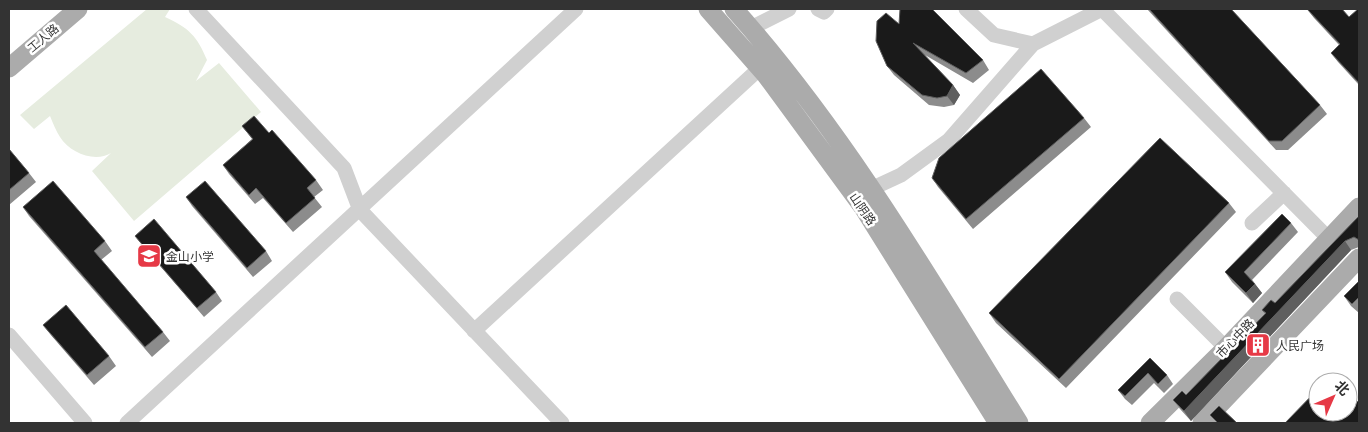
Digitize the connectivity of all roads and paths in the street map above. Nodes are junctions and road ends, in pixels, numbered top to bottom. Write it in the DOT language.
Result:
graph roads {
  1 [pos="78,9"];
  2 [pos="196,9"];
  3 [pos="576,9"];
  4 [pos="708,9"];
  5 [pos="734,9"];
  6 [pos="789,9"];
  7 [pos="818,9"];
  8 [pos="827,9"];
  9 [pos="966,9"];
  10 [pos="1102,9"];
  11 [pos="751,28"];
  12 [pos="1033,44"];
  13 [pos="9,68"];
  14 [pos="760,68"];
  15 [pos="873,188"];
  16 [pos="1284,193"];
  17 [pos="1359,207"];
  18 [pos="360,210"];
  19 [pos="1252,223"];
  20 [pos="1329,239"];
  21 [pos="1359,258"];
  22 [pos="1178,299"];
  23 [pos="474,331"];
  24 [pos="9,335"];
  25 [pos="1226,348"];
  26 [pos="85,423"];
  27 [pos="127,423"];
  28 [pos="562,423"];
  29 [pos="998,423"];
  30 [pos="1020,423"];
  31 [pos="1150,423"];
  32 [pos="1202,423"];
  1 -- 13 [label="main road, 工人路"];
  2 -- 18 [label="street"];
  3 -- 18 [label="street"];
  4 -- 14 [label="main road, 山阴路"];
  5 -- 11 [label="main road, 山阴路"];
  6 -- 11 [label="street"];
  7 -- 8 [label="street"];
  9 -- 12 [label="street"];
  10 -- 12 [label="street"];
  10 -- 16 [label="street"];
  11 -- 15 [label="main road, 山阴路"];
  12 -- 15 [label="street"];
  14 -- 23 [label="street"];
  14 -- 29 [label="main road, 山阴路"];
  15 -- 30 [label="main road, 山阴路"];
  16 -- 19 [label="street"];
  16 -- 20 [label="street"];
  17 -- 20 [label="main road, 市心中路"];
  18 -- 23 [label="street"];
  18 -- 27 [label="street"];
  20 -- 25 [label="main road, 市心中路"];
  21 -- 32 [label="main road"];
  22 -- 25 [label="street"];
  23 -- 28 [label="street"];
  24 -- 26 [label="street"];
  25 -- 31 [label="main road, 市心中路"];
}
